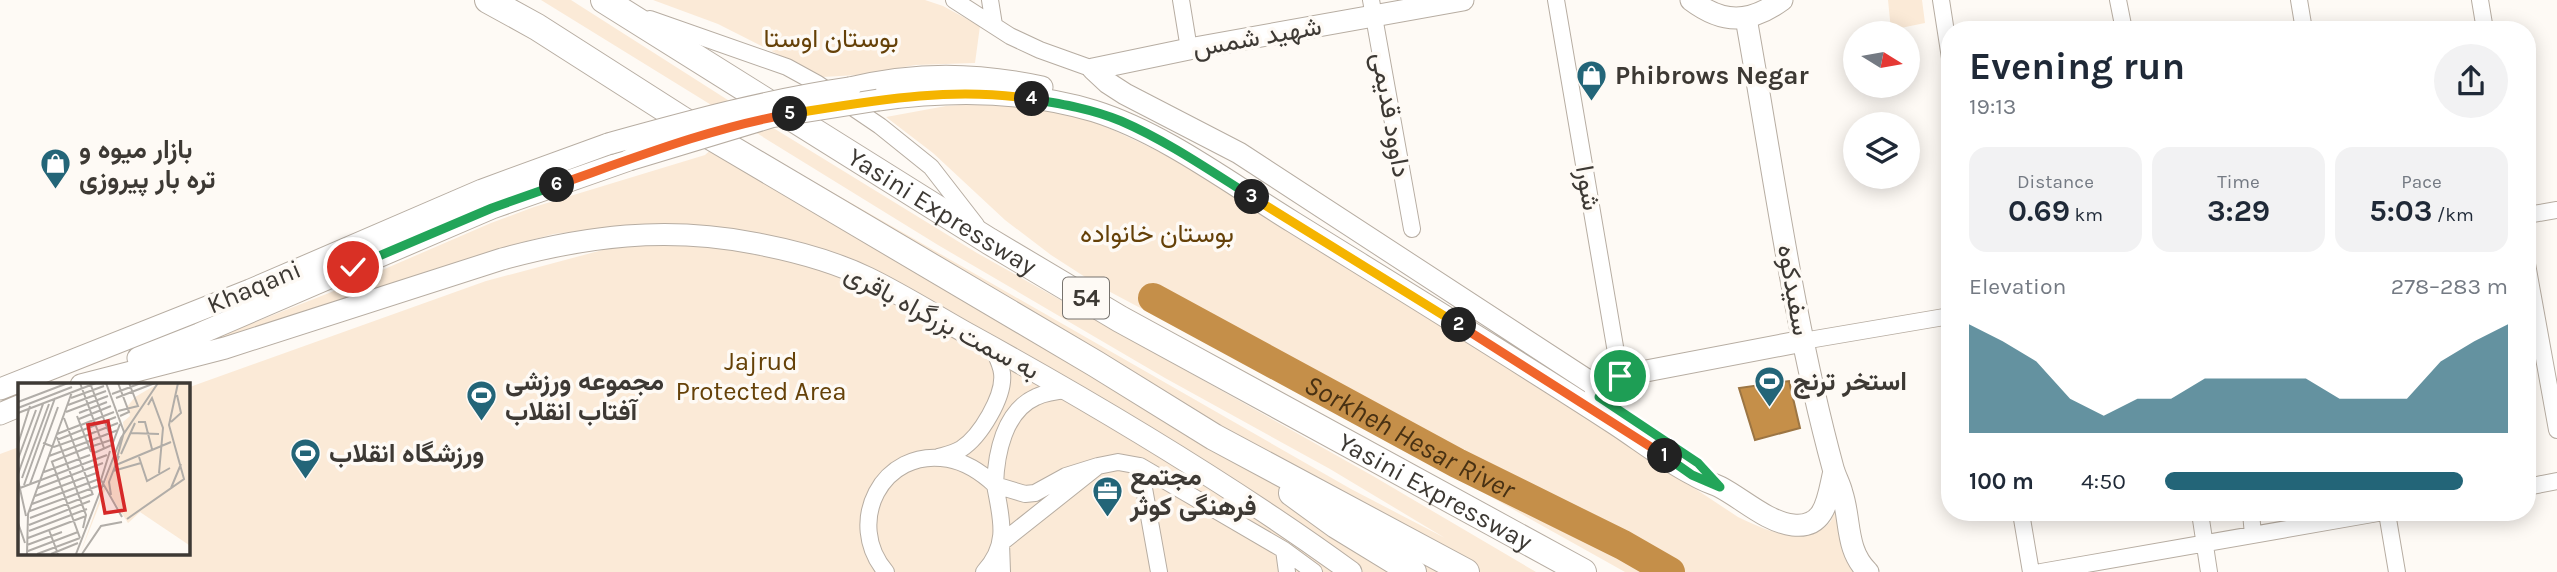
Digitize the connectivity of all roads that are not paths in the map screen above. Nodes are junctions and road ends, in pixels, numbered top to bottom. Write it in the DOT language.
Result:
graph roads {
  1 [pos="488,0"];
  2 [pos="954,0"];
  3 [pos="989,0"];
  4 [pos="1181,0"];
  5 [pos="1463,0"];
  6 [pos="1556,0"];
  7 [pos="1691,0"];
  8 [pos="1782,0"];
  9 [pos="1941,0"];
  10 [pos="2118,0"];
  11 [pos="2299,0"];
  12 [pos="2480,0"];
  13 [pos="611,4"];
  14 [pos="1372,8"];
  15 [pos="1746,18"];
  16 [pos="1944,21"];
  17 [pos="2122,21"];
  18 [pos="2302,21"];
  19 [pos="2484,21"];
  20 [pos="994,25"];
  21 [pos="1189,49"];
  22 [pos="1093,69"];
  23 [pos="2557,210"];
  24 [pos="2536,214"];
  25 [pos="1412,229"];
  26 [pos="989,241"];
  27 [pos="2536,314"];
  28 [pos="1941,318"];
  29 [pos="1803,341"];
  30 [pos="992,346"];
  31 [pos="1620,376"];
  32 [pos="76,383"];
  33 [pos="88,383"];
  34 [pos="0,389"];
  35 [pos="1069,390"];
  36 [pos="1599,397"];
  37 [pos="18,406"];
  38 [pos="0,414"];
  39 [pos="2557,430"];
  40 [pos="1214,437"];
  41 [pos="934,458"];
  42 [pos="1098,466"];
  43 [pos="1140,467"];
  44 [pos="1834,471"];
  45 [pos="2557,481"];
  46 [pos="2536,484"];
  47 [pos="995,485"];
  48 [pos="1720,487"];
  49 [pos="2022,521"];
  50 [pos="2201,521"];
  51 [pos="2251,521"];
  52 [pos="2333,521"];
  53 [pos="2388,521"];
  54 [pos="2253,535"];
  55 [pos="1001,543"];
  56 [pos="2204,543"];
  57 [pos="1284,550"];
  58 [pos="1862,565"];
  59 [pos="886,572"];
  60 [pos="984,572"];
  61 [pos="1002,572"];
  62 [pos="1159,572"];
  63 [pos="1287,572"];
  64 [pos="1314,572"];
  65 [pos="1351,572"];
  66 [pos="1413,572"];
  67 [pos="1466,572"];
  68 [pos="1583,572"];
  69 [pos="2031,572"];
  70 [pos="2041,572"];
  71 [pos="2209,572"];
  72 [pos="2397,572"];
  1 -- 40 [label="highway, Yasini Expressway / 54"];
  2 -- 20 [label="street"];
  3 -- 20 [label="street"];
  4 -- 21 [label="street"];
  5 -- 14 [label="main road, شهید شمس"];
  6 -- 31 [label="street, شورا"];
  7 -- 15 [label="main road"];
  8 -- 15 [label="main road"];
  9 -- 16 [label="street"];
  10 -- 17 [label="street"];
  11 -- 18 [label="street"];
  12 -- 19 [label="street"];
  13 -- 26 [label="highway, Yasini Expressway / 54"];
  13 -- 26 [label="street"];
  14 -- 21 [label="main road, شهید شمس"];
  14 -- 25 [label="street, داوود قدیمی"];
  15 -- 29 [label="main road, سفیدکوه"];
  20 -- 22 [label="street"];
  21 -- 22 [label="main road, شهید شمس"];
  22 -- 36 [label="main road"];
  23 -- 24 [label="street"];
  26 -- 68 [label="highway, Yasini Expressway / 54"];
  27 -- 39 [label="street"];
  28 -- 29 [label="street"];
  29 -- 31 [label="main road"];
  29 -- 44 [label="main road, سفیدکوه"];
  30 -- 33 [label="main road, به سمت بزرگراه باقری"];
  30 -- 35 [label="main road, به سمت بزرگراه باقری"];
  30 -- 41 [label="street"];
  31 -- 36 [label="main road"];
  32 -- 48 [label="main road, Khaqani, bridge"];
  34 -- 36 [label="main road, Khaqani, bridge"];
  35 -- 47 [label="street"];
  35 -- 65 [label="main road, به سمت بزرگراه باقری"];
  36 -- 48 [label="main road, Khaqani"];
  37 -- 38 [label="main road"];
  40 -- 66 [label="highway"];
  40 -- 67 [label="highway, Yasini Expressway / 54"];
  41 -- 47 [label="street"];
  41 -- 59 [label="street"];
  42 -- 43 [label="street"];
  42 -- 47 [label="street"];
  42 -- 55 [label="street"];
  43 -- 57 [label="street"];
  43 -- 62 [label="street"];
  44 -- 48 [label="main road"];
  44 -- 58 [label="main road, سفیدکوه"];
  45 -- 46 [label="street"];
  47 -- 55 [label="street"];
  49 -- 69 [label="street"];
  50 -- 56 [label="street"];
  51 -- 54 [label="street"];
  52 -- 54 [label="street"];
  53 -- 72 [label="street"];
  54 -- 56 [label="street"];
  55 -- 60 [label="street"];
  55 -- 61 [label="street"];
  56 -- 70 [label="street"];
  56 -- 71 [label="street"];
  57 -- 63 [label="street"];
  57 -- 64 [label="street"];
}
